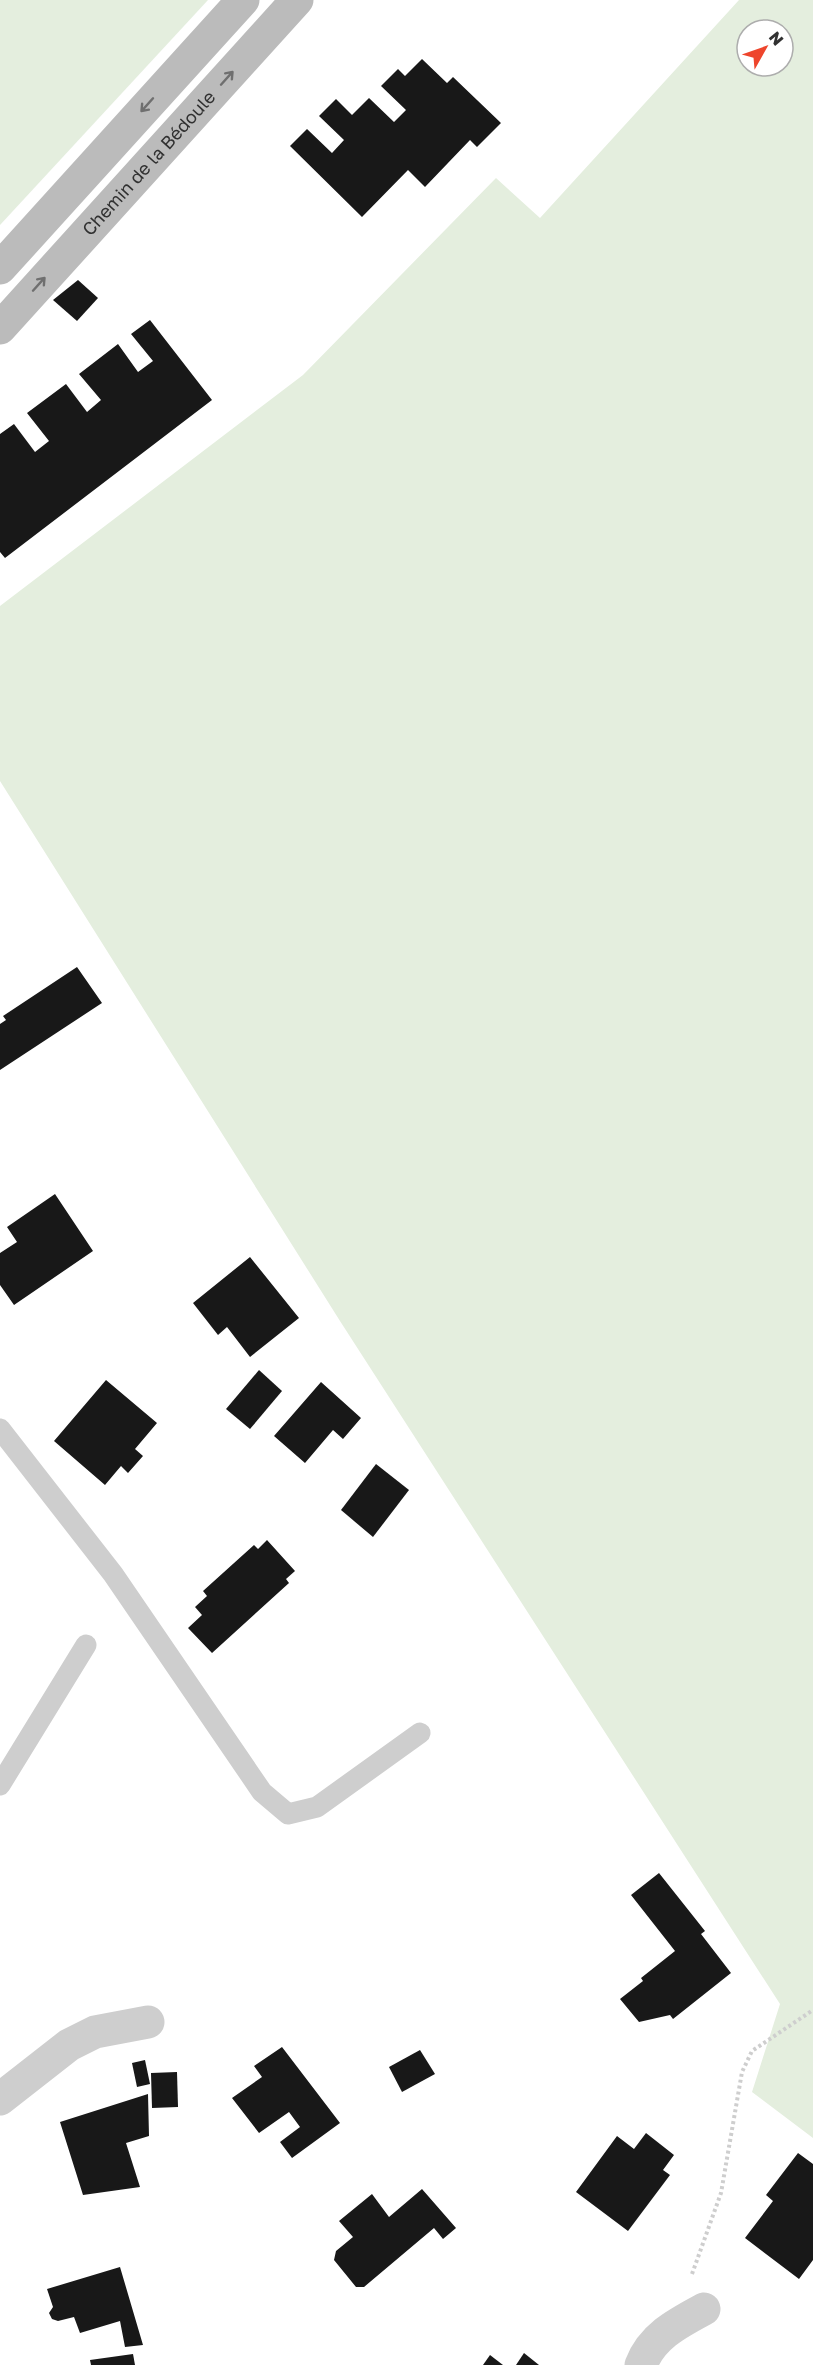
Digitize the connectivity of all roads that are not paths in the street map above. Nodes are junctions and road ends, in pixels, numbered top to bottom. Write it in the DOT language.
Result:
graph roads {
  1 [pos="243,0"];
  2 [pos="297,0"];
  3 [pos="0,268"];
  4 [pos="0,328"];
  5 [pos="0,1429"];
  6 [pos="86,1645"];
  7 [pos="420,1733"];
  8 [pos="0,1785"];
  9 [pos="148,2022"];
  10 [pos="0,2099"];
  11 [pos="704,2309"];
  12 [pos="641,2365"];
  1 -- 3 [label="street, one-way"];
  4 -- 2 [label="street, Chemin de la Bédoule, one-way"];
  5 -- 7 [label="lane"];
  6 -- 8 [label="lane"];
  9 -- 10 [label="street"];
  11 -- 12 [label="street"];
}
